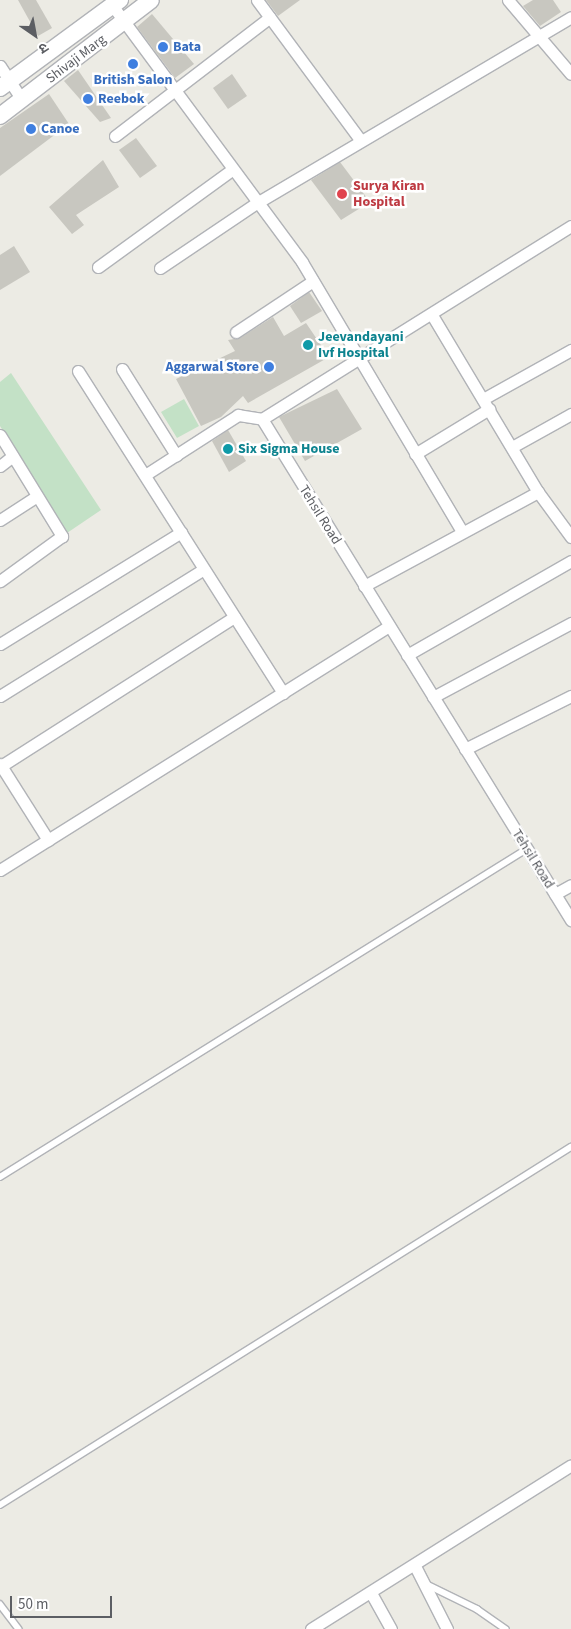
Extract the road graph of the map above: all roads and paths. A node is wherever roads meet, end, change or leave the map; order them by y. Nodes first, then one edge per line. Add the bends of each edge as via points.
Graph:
1 (151, 0) edge
2 (257, 0) edge
3 (508, 0) edge
4 (116, 3) edge
5 (270, 17) junction
6 (571, 17) edge
7 (123, 23) junction
8 (541, 36) junction
9 (0, 66) edge
10 (571, 74) edge
11 (4, 85) edge
12 (172, 91) junction
13 (22, 100) junction
14 (0, 116) edge
15 (115, 136) dead end
16 (361, 141) junction
17 (230, 170) junction
18 (255, 204) junction
19 (571, 226) edge
20 (98, 267) dead end
21 (160, 268) dead end
22 (313, 281) junction
23 (432, 315) junction
24 (236, 332) dead end
25 (571, 350) edge
26 (359, 361) junction
27 (122, 369) dead end
28 (78, 371) dead end
29 (486, 404) junction
30 (571, 414) edge
31 (262, 419) junction
32 (0, 435) edge
33 (512, 447) junction
34 (415, 454) junction
35 (176, 455) junction
36 (13, 456) junction
37 (0, 466) edge
38 (145, 475) junction
39 (538, 492) junction
40 (37, 496) junction
41 (0, 520) edge
42 (462, 531) junction
43 (181, 532) junction
44 (571, 537) edge
45 (571, 561) edge
46 (204, 569) junction
47 (0, 581) edge
48 (364, 586) junction
49 (234, 617) junction
50 (571, 623) edge
51 (389, 626) junction
52 (0, 644) edge
53 (407, 654) junction
54 (283, 692) junction
55 (0, 696) edge
56 (571, 696) edge
57 (433, 697) junction
58 (465, 749) junction
59 (1, 765) edge
60 (48, 840) junction
61 (527, 850) junction
62 (0, 870) edge
63 (571, 885) edge
64 (555, 894) junction
65 (571, 920) edge
66 (571, 1147) edge
67 (0, 1177) edge
68 (571, 1465) edge
69 (0, 1505) edge
70 (415, 1566) junction
71 (424, 1583) junction
72 (371, 1593) junction
73 (0, 1604) edge
74 (19, 1629) edge
75 (311, 1629) edge
76 (391, 1629) edge
77 (447, 1629) edge
78 (506, 1629) edge

1 - 7 main road, Shivaji Marg
2 - 5 street
3 - 8 street
4 - 7 street
4 - 11 main road, Shivaji Marg
5 - 12 street
5 - 16 street
6 - 8 street
7 - 12 street
7 - 13 main road, Shivaji Marg
8 - 10 street
8 - 16 street
9 - 11 street
11 - 13 street
12 - 15 street
12 - 17 street
13 - 14 main road, Shivaji Marg
16 - 18 street
17 - 18 street
17 - 20 street
18 - 21 street
18 - 22 street
19 - 23 street
22 - 24 street
22 - 26 street
23 - 26 street
23 - 29 street
25 - 29 street
26 - 31 street
26 - 34 street
27 - 35 street
28 - 38 street
29 - 33 street
29 - 34 street
30 - 33 street
31 - 35 street via 238,415
31 - 48 street, Tehsil Road
32 - 36 street
33 - 39 street
34 - 42 street
35 - 38 street
36 - 37 street
36 - 40 street
38 - 43 street
39 - 42 street
39 - 44 street
40 - 41 street
40 - 47 street via 61,539
42 - 48 street
43 - 46 street
43 - 52 street
45 - 53 street
46 - 49 street
46 - 55 street
48 - 51 street, Tehsil Road
49 - 54 street
49 - 59 street
50 - 57 street
51 - 53 street, Tehsil Road
51 - 54 street
53 - 57 street, Tehsil Road
54 - 60 street
56 - 58 street
57 - 58 street, Tehsil Road
58 - 61 street, Tehsil Road
59 - 60 street
60 - 62 street
61 - 64 street, Tehsil Road
61 - 67 lane
63 - 64 street
64 - 65 street, Tehsil Road
66 - 69 lane
68 - 70 street
70 - 71 street
70 - 72 street
71 - 77 street
71 - 78 lane via 477,1609
72 - 75 street
72 - 76 street
73 - 74 lane

